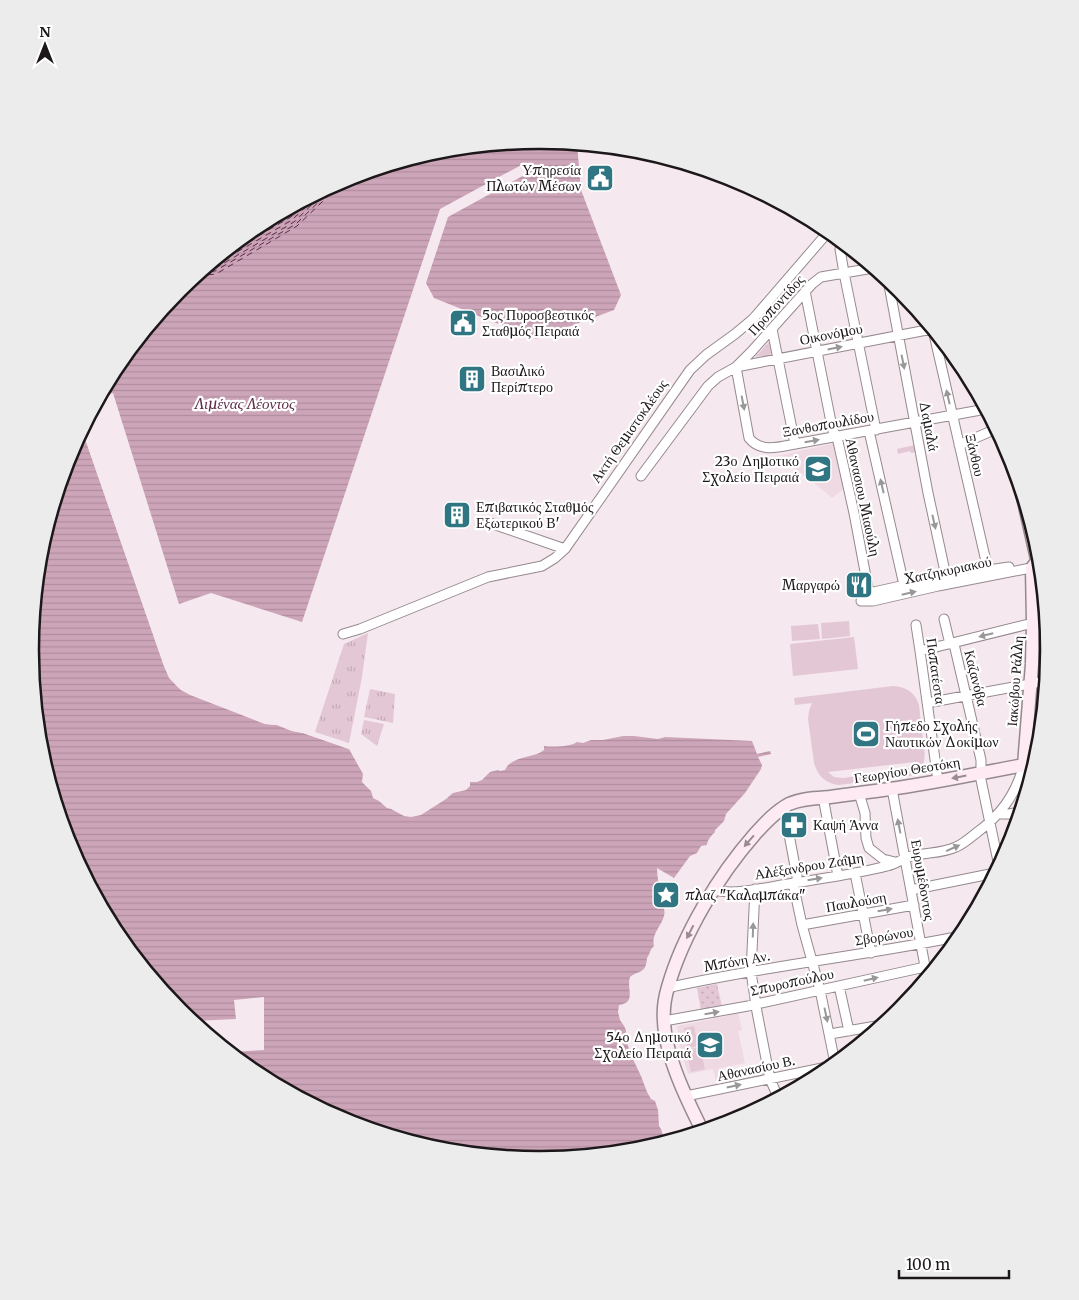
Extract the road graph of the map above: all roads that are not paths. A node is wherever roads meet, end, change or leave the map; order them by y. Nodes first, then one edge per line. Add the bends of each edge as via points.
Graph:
1 (823, 238) edge
2 (840, 250) edge
3 (864, 269) edge
4 (844, 273) junction
5 (805, 291) junction
6 (890, 293) edge
7 (772, 329) junction
8 (925, 330) edge
9 (898, 336) junction
10 (858, 343) junction
11 (935, 343) edge
12 (817, 351) junction
13 (778, 359) junction
14 (736, 367) junction
15 (979, 411) edge
16 (952, 415) junction
17 (915, 422) junction
18 (872, 430) junction
19 (990, 431) edge
20 (837, 437) junction
21 (795, 444) junction
22 (959, 444) junction
23 (641, 476) dead end
24 (490, 522) dead end
25 (565, 549) junction
26 (985, 557) dead end
27 (1033, 565) edge
28 (1033, 565) edge
29 (946, 576) junction
30 (904, 584) junction
31 (1036, 586) edge
32 (869, 593) junction
33 (944, 619) dead end
34 (1033, 623) junction
35 (916, 625) dead end
36 (343, 634) dead end
37 (952, 644) junction
38 (920, 651) junction
39 (1039, 682) edge
40 (1030, 684) junction
41 (966, 695) junction
42 (927, 703) junction
43 (1030, 752) edge
44 (1027, 764) edge
45 (1026, 770) edge
46 (981, 772) junction
47 (938, 781) junction
48 (892, 789) junction
49 (859, 793) junction
50 (823, 797) junction
51 (784, 808) junction
52 (1013, 813) edge
53 (999, 814) junction
54 (990, 822) junction
55 (997, 854) edge
56 (902, 860) junction
57 (855, 873) junction
58 (987, 875) edge
59 (838, 876) junction
60 (796, 882) junction
61 (755, 889) junction
62 (715, 890) junction
63 (911, 890) junction
64 (914, 905) junction
65 (863, 914) junction
66 (802, 925) junction
67 (949, 938) edge
68 (921, 944) junction
69 (871, 953) junction
70 (812, 962) junction
71 (925, 966) joint
72 (751, 972) junction
73 (839, 986) junction
74 (667, 988) junction
75 (820, 990) junction
76 (756, 1004) junction
77 (664, 1022) junction
78 (869, 1027) edge
79 (849, 1030) junction
80 (830, 1034) junction
81 (834, 1055) edge
82 (811, 1070) edge
83 (770, 1079) junction
84 (776, 1091) edge
85 (686, 1096) junction
86 (699, 1124) edge

1 - 25 street, Ακτή Θεμιστοκλέους via 753,319 690,370
2 - 4 street
3 - 4 street, Προποντίδος
4 - 5 street, Προποντίδος via 821,277
4 - 10 street
5 - 7 street, Προποντίδος
5 - 12 street, Αθανασιου Μιαούλη
6 - 9 street, Δαμαλά
7 - 13 street
7 - 14 street, Προποντίδος
8 - 9 street, Οικονόμου
9 - 10 street, Οικονόμου
9 -> 17 street, Δαμαλά
12 -> 10 street, Οικονόμου
10 - 18 street
16 -> 11 street, Ξάνθου
12 - 13 street, Οικονόμου
12 - 20 street, Αθανασιου Μιαούλη via 833,431
13 - 14 street, Οικονόμου
13 - 21 street
14 -> 21 street, Ξανθοπουλίδου via 753,442 764,448
14 - 23 street via 708,386
15 - 16 street, Ξανθοπουλίδου
16 - 17 street, Ξανθοπουλίδου
16 - 22 street, Ξάνθου
17 - 18 street, Ξανθοπουλίδου
17 -> 29 street, Δαμαλά
18 - 20 street, Ξανθοπουλίδου
30 -> 18 street
19 - 22 street
21 -> 20 street, Ξανθοπουλίδου
20 - 32 street, Αθανασιου Μιαούλη
22 - 26 street, Ξάνθου
24 - 25 street
25 - 36 street, Ακτή Θεμιστοκλέους via 542,566 488,577
27 - 29 street, Χατζηκυριακού
32 -> 28 street, Χατζηκυριακού via 861,601
29 - 30 street, Χατζηκυριακού
30 - 32 street, Χατζηκυριακού
31 - 34 main road, Ιακώβου Ράλλη
33 - 37 street, Καζανόβα
34 -> 37 street
34 - 40 main road, Ιακώβου Ράλλη
35 - 38 street, Παπατέστα
37 - 38 street
37 - 41 street, Καζανόβα
38 - 42 street, Παπατέστα
39 - 40 street
40 - 41 street
40 - 43 main road, Ιακώβου Ράλλη
41 - 42 street
41 - 46 street, Καζανόβα
42 - 47 street, Παπατέστα
44 - 46 main road, Γεωργίου Θεοτόκη
45 - 53 street, Ιακώβου Ράλλη
46 -> 47 main road, Γεωργίου Θεοτόκη
46 - 54 street, Καζανόβα
47 - 48 main road, Γεωργίου Θεοτόκη
48 - 49 main road, Γεωργίου Θεοτόκη
56 -> 48 street, Ευρυμέδοντος
49 - 50 main road, Γεωργίου Θεοτόκη
49 - 56 street via 869,848 883,859
50 - 51 main road, Γεωργίου Θεοτόκη via 796,802
50 - 59 street
51 - 60 street
51 -> 62 main road via 769,819 743,848
52 - 53 street
53 - 54 street, Ιακώβου Ράλλη
54 - 55 street, Καζανόβα
56 -> 54 street, Ιακώβου Ράλλη via 956,847
56 - 57 street, Αλέξανδρου Ζαΐμη
56 - 63 street, Ευρυμέδοντος
57 - 59 street, Αλέξανδρου Ζαΐμη
57 - 65 street
58 - 63 street
60 -> 59 street, Αλέξανδρου Ζαΐμη
60 - 61 street, Αλέξανδρου Ζαΐμη
60 - 66 street
61 - 62 street, Αλέξανδρου Ζαΐμη
72 -> 61 street
62 -> 74 main road via 689,933
63 - 64 street, Ευρυμέδοντος
65 -> 64 street, Παυλούση
64 - 68 street, Ευρυμέδοντος
65 - 66 street, Παυλούση
65 - 69 street
66 - 70 street
67 - 68 street, Σβορώνου
68 - 69 street, Σβορώνου
68 - 71 street, Ευρυμέδοντος
69 - 70 street, Σβορώνου
70 - 72 street, Μπόνη Αν.
70 - 75 street
73 -> 71 street, Σπυροπούλου
72 - 74 street, Μπόνη Αν.
72 - 76 street
73 - 75 street, Σπυροπούλου
73 - 79 street
74 - 77 main road
75 - 76 street, Σπυροπούλου
75 -> 80 street
77 -> 76 street, Σπυροπούλου
76 - 83 street
77 - 85 main road via 670,1052
78 - 79 street
79 - 80 street
80 - 81 street
82 - 83 street, Αθανασίου Β.
83 - 84 street
85 -> 83 street, Αθανασίου Β.
85 - 86 main road

